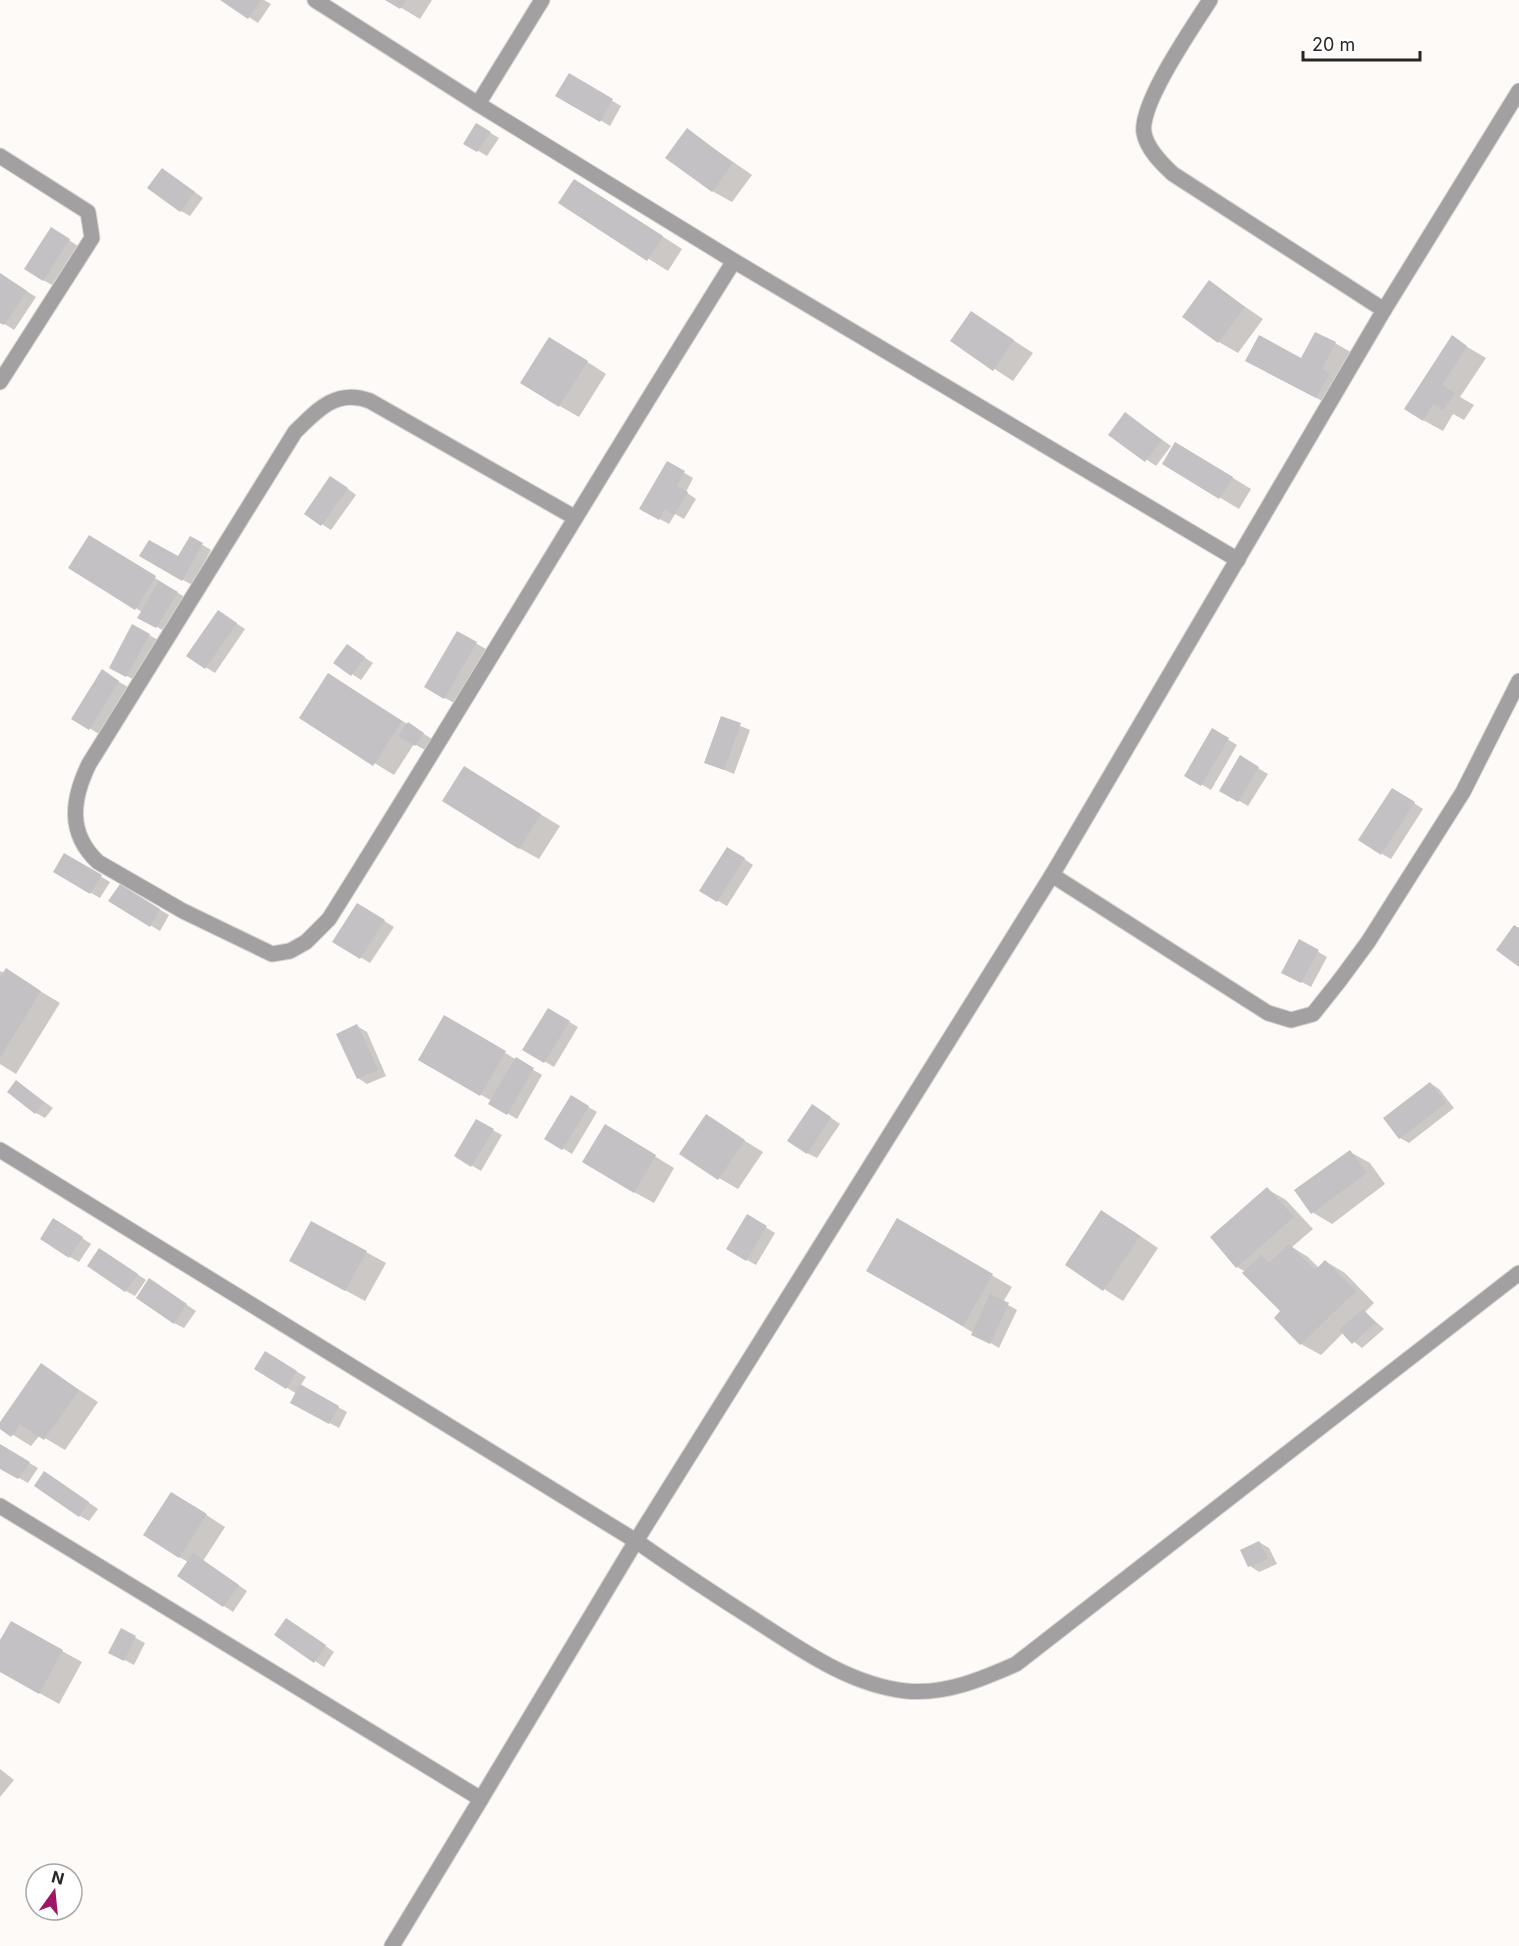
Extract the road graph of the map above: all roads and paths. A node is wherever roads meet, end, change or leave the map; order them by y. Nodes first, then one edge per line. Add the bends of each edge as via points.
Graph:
1 (315, 0) edge
2 (542, 0) edge
3 (1209, 0) edge
4 (1519, 91) edge
5 (477, 104) junction
6 (0, 156) edge
7 (734, 261) junction
8 (1384, 310) junction
9 (0, 382) edge
10 (574, 517) junction
11 (1238, 560) junction
12 (1519, 681) edge
13 (1052, 875) junction
14 (0, 1150) edge
15 (1519, 1274) edge
16 (0, 1506) edge
17 (636, 1541) junction
18 (481, 1799) junction
19 (393, 1946) edge

1 - 5 street
2 - 5 street
3 - 8 street via 1145,112 1144,135 1150,147 1173,174
4 - 8 street
5 - 7 street
6 - 9 street via 88,212 92,238
7 - 10 street
7 - 11 street
8 - 11 street
10 - 10 street via 445,735 329,920 306,942 290,951 272,954 183,911 90,855 74,816 79,785 89,764 295,432 330,402 347,396 370,401
11 - 13 street
12 - 13 street via 1463,792 1368,942 1313,1014 1291,1020 1268,1013
13 - 17 street
14 - 17 street
15 - 17 street via 1016,1664 962,1685 906,1691 878,1685 823,1663
16 - 18 street
17 - 18 street
18 - 19 street

